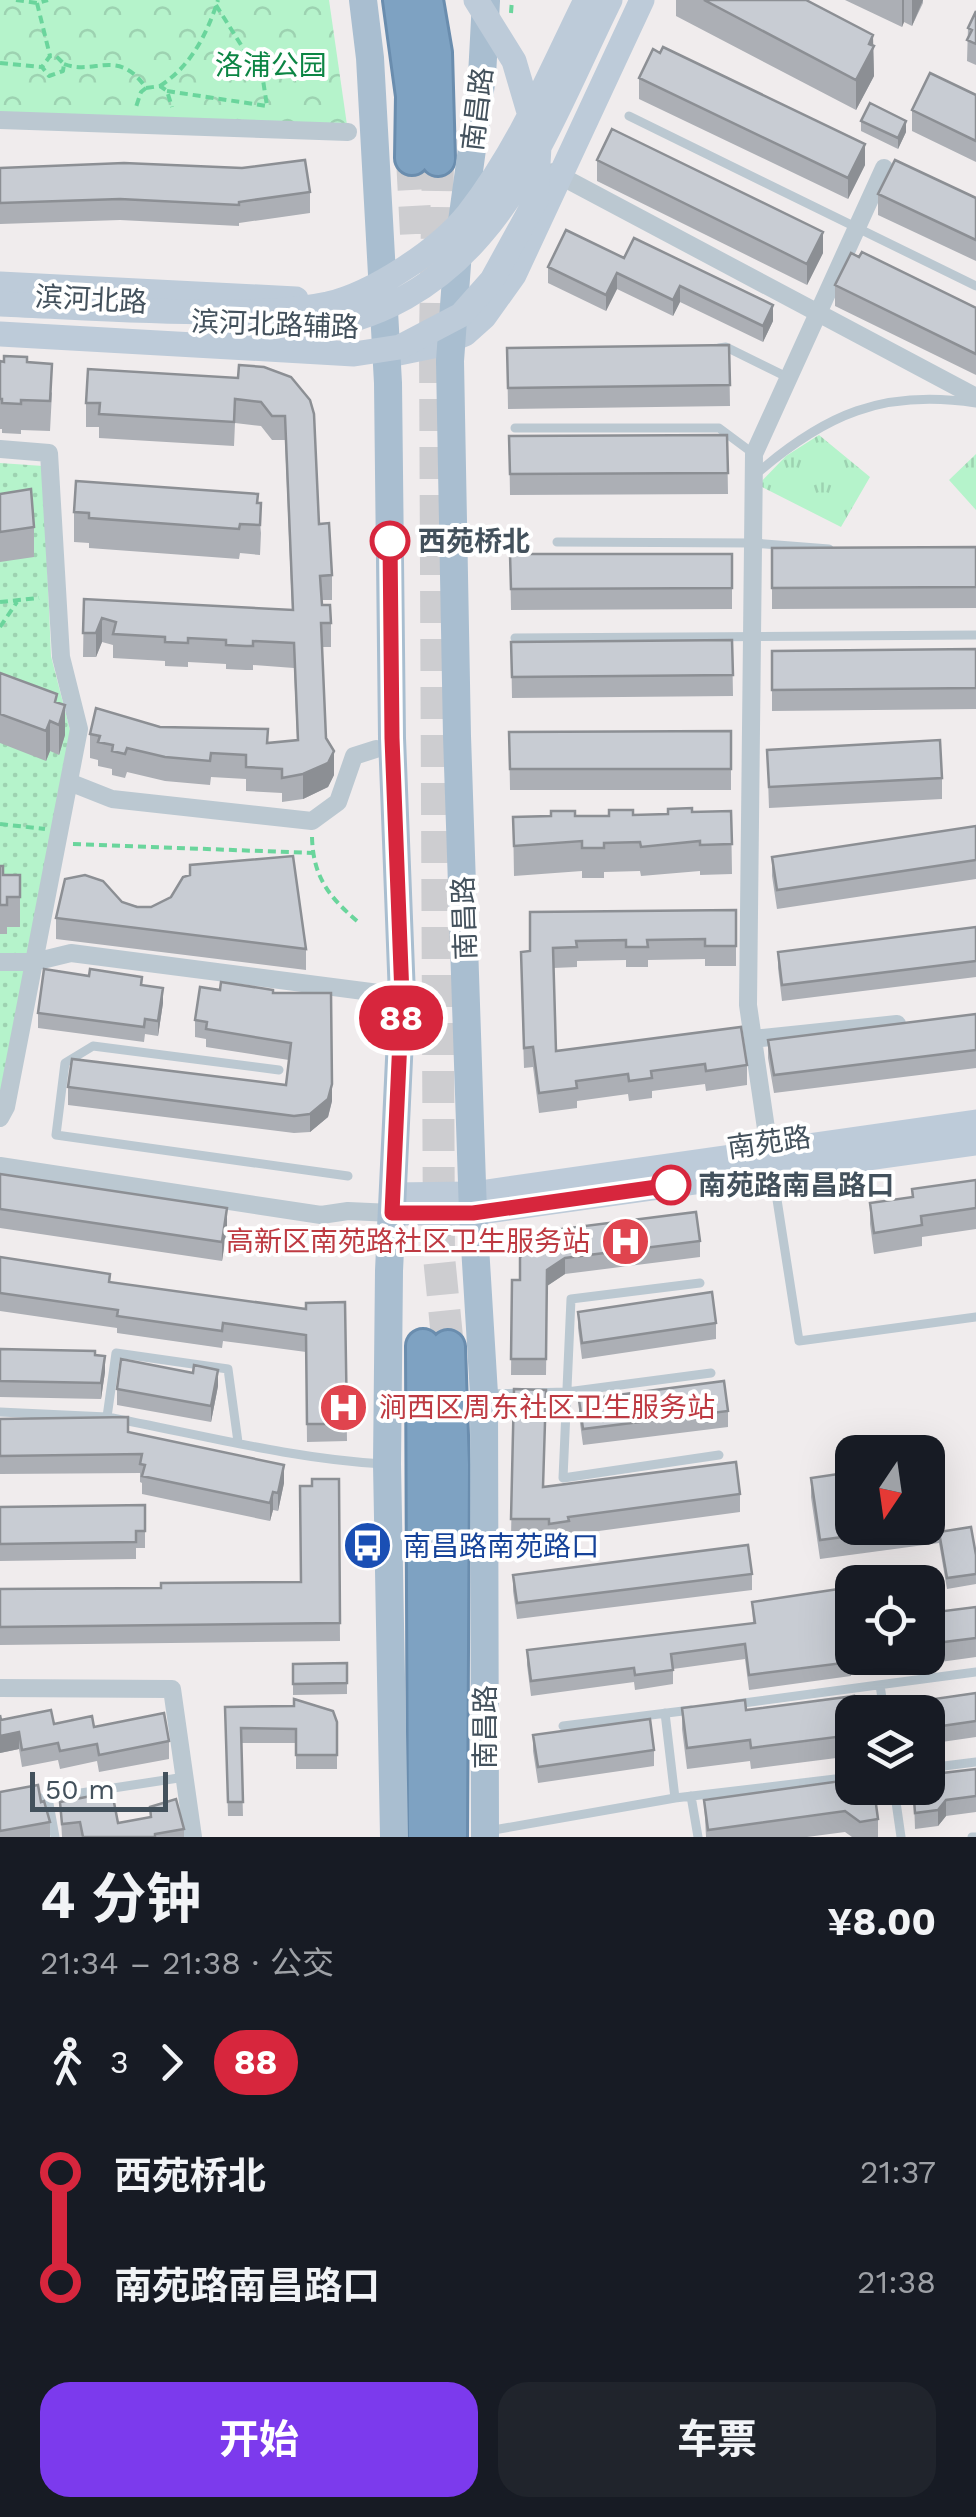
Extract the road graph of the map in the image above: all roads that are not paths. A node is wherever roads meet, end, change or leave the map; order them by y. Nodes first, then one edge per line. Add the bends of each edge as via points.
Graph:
1 (363, 0) edge
2 (400, 0) edge
3 (426, 0) edge
4 (476, 0) edge
5 (486, 0) edge
6 (588, 0) edge
7 (610, 0) edge
8 (642, 0) edge
9 (629, 116) dead end
10 (0, 120) edge
11 (348, 132) dead end
12 (525, 157) junction
13 (884, 168) dead end
14 (559, 175) junction
15 (857, 227) junction
16 (458, 251) junction
17 (0, 284) edge
18 (976, 286) edge
19 (382, 294) junction
20 (0, 304) edge
21 (818, 314) junction
22 (0, 324) edge
23 (0, 336) edge
24 (451, 340) junction
25 (707, 348) edge
26 (385, 356) junction
27 (789, 378) junction
28 (976, 400) edge
29 (515, 428) dead end
30 (0, 449) edge
31 (754, 454) junction
32 (754, 476) junction
33 (557, 542) dead end
34 (753, 543) junction
35 (849, 552) edge
36 (976, 635) edge
37 (752, 636) junction
38 (515, 638) edge
39 (376, 749) dead end
40 (69, 782) junction
41 (0, 962) edge
42 (34, 962) junction
43 (402, 996) junction
44 (920, 1022) edge
45 (753, 1039) junction
46 (280, 1070) dead end
47 (0, 1118) edge
48 (976, 1122) edge
49 (976, 1143) edge
50 (771, 1160) junction
51 (0, 1166) edge
52 (348, 1176) dead end
53 (473, 1203) junction
54 (392, 1204) junction
55 (700, 1282) dead end
56 (976, 1317) edge
57 (711, 1373) dead end
58 (567, 1392) junction
59 (484, 1394) junction
60 (0, 1412) edge
61 (107, 1417) junction
62 (238, 1442) junction
63 (719, 1455) dead end
64 (387, 1464) junction
65 (976, 1672) edge
66 (880, 1685) junction
67 (0, 1688) edge
68 (881, 1695) edge
69 (724, 1705) edge
70 (704, 1708) edge
71 (666, 1713) junction
72 (562, 1726) edge
73 (976, 1762) edge
74 (945, 1766) edge
75 (184, 1777) junction
76 (835, 1779) edge
77 (691, 1796) junction
78 (16, 1798) edge
79 (48, 1798) junction
80 (675, 1798) junction
81 (896, 1805) edge
82 (485, 1834) edge
83 (56, 1837) edge
84 (193, 1837) edge
85 (394, 1837) edge
86 (425, 1837) edge
87 (450, 1837) edge
88 (698, 1837) edge
89 (901, 1837) edge

1 - 19 main road
2 - 3 highway via 425,159 435,53
4 - 23 main road, bridge via 514,61 539,146 536,200 492,280 461,315 400,347 354,354
5 - 16 main road, 南昌路
6 - 12 main road, 滨河北路辅路
6 - 20 main road, 滨河北路, bridge via 512,152 466,218 409,266 334,302 288,312
7 - 22 main road, 滨河北路, bridge via 500,214 447,270 397,303 298,331
8 - 14 main road, 滨河北路辅路
9 - 15 lane
10 - 11 street
12 - 14 street
12 - 16 main road, 滨河北路辅路
13 - 15 street
14 - 21 street
14 - 24 main road, 滨河北路辅路 via 514,275 484,318
15 - 18 lane
15 - 21 street
16 - 19 main road, 滨河北路辅路
16 - 24 main road, 南昌路
17 - 19 main road, 滨河北路辅路 via 242,298
19 - 26 main road
21 - 27 street
21 - 28 street
23 - 26 main road, 滨河北路辅路
24 - 26 main road, 滨河北路辅路
24 - 53 main road, 南昌路
25 - 27 lane via 726,347
26 - 43 main road
27 - 31 street
28 - 32 lane via 889,402 838,416
29 - 31 lane via 719,428
30 - 40 street via 49,452 61,657 79,729
31 - 32 street
32 - 34 street
33 - 34 lane
34 - 35 lane
34 - 37 street
36 - 37 lane
37 - 38 lane
37 - 45 street
39 - 40 street via 354,756 338,802 312,821 112,799
40 - 42 street
41 - 42 street
42 - 43 street via 70,953
42 - 47 street
43 - 54 main road
44 - 45 street
45 - 50 street
46 - 52 lane via 93,1046 65,1063 56,1135
48 - 50 main road, 南苑路
49 - 50 main road, 南苑路
50 - 53 main road, 南苑路
50 - 56 lane via 799,1341
51 - 54 street via 322,1214
53 - 54 main road, 南苑路
53 - 59 main road, 南昌路
54 - 64 main road
55 - 58 lane via 571,1298
57 - 58 lane
58 - 59 lane
58 - 63 lane via 563,1478
59 - 82 main road, 南昌路
60 - 61 lane
61 - 62 lane
61 - 62 lane via 116,1353 228,1369
62 - 64 lane
64 - 85 main road
65 - 66 lane
66 - 68 lane
66 - 69 lane
67 - 75 street via 172,1689
70 - 71 lane
71 - 72 lane
71 - 80 lane
73 - 74 lane
75 - 79 lane
75 - 84 street
76 - 77 lane
77 - 80 lane
77 - 88 lane
78 - 79 lane
79 - 83 lane
80 - 82 lane
81 - 89 lane
86 - 87 highway, 南昌路 via 436,1346 452,1447

